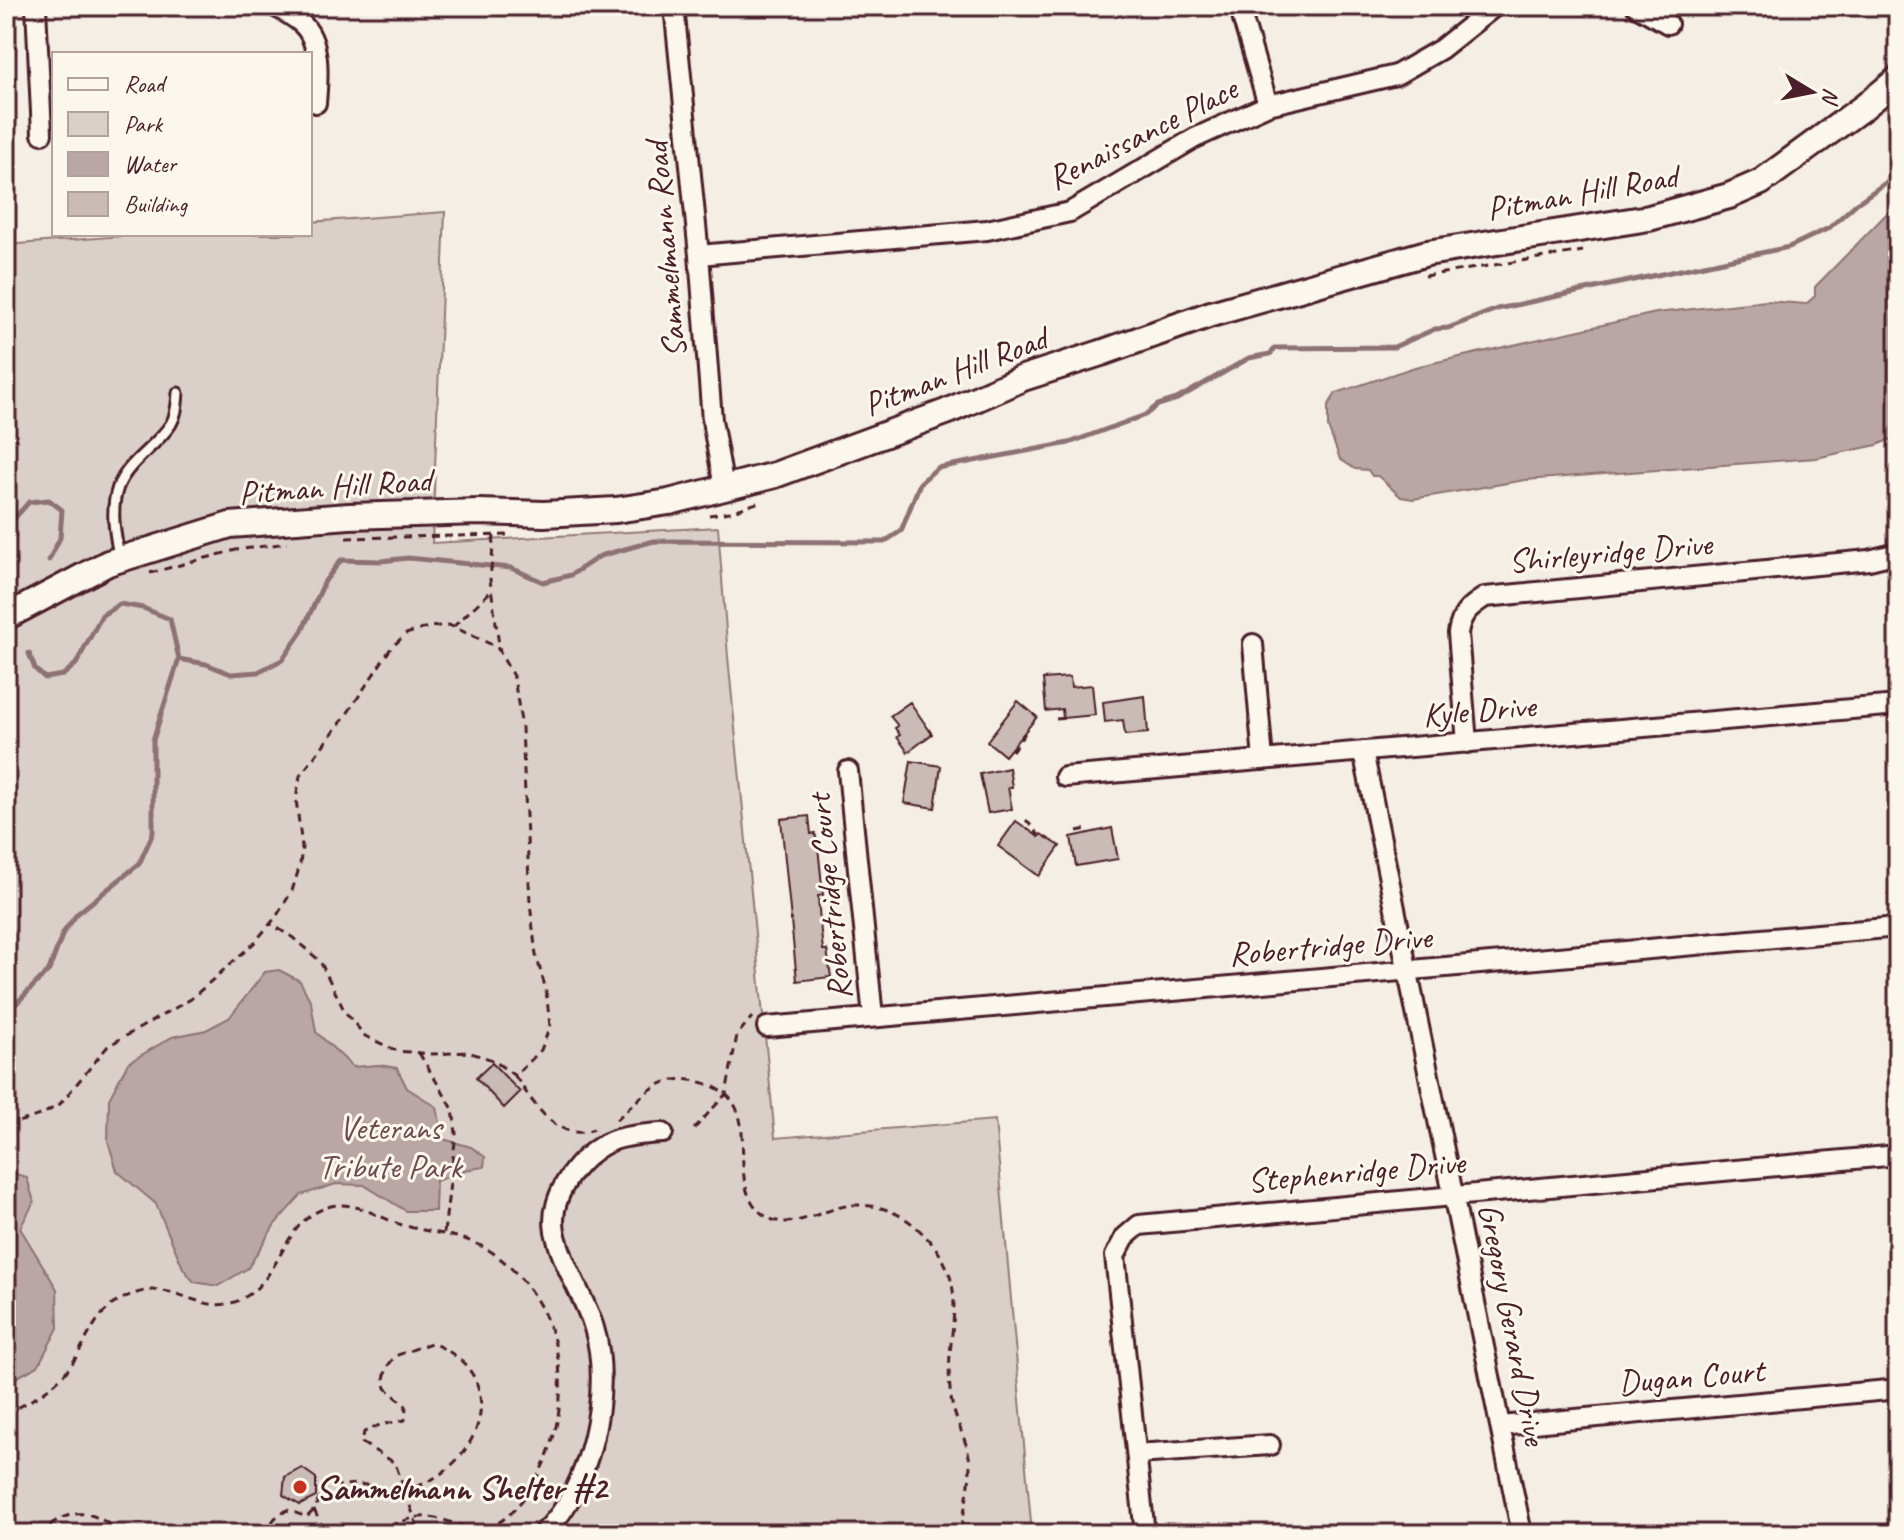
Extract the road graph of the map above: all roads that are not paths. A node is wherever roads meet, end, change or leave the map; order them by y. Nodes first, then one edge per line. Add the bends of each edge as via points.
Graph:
1 (36, 6) edge
2 (274, 6) edge
3 (310, 6) edge
4 (674, 6) edge
5 (1241, 6) edge
6 (1495, 6) edge
7 (1636, 6) edge
8 (1668, 24) dead end
9 (304, 25) junction
10 (1898, 79) edge
11 (316, 103) dead end
12 (1268, 105) junction
13 (42, 134) dead end
14 (699, 255) junction
15 (178, 393) dead end
16 (724, 488) junction
17 (1898, 553) edge
18 (120, 560) junction
19 (6, 617) edge
20 (1253, 644) dead end
21 (1898, 705) edge
22 (1467, 743) junction
23 (1363, 751) junction
24 (1263, 760) junction
25 (848, 771) dead end
26 (1065, 777) dead end
27 (1898, 927) edge
28 (1405, 970) junction
29 (873, 1017) junction
30 (767, 1027) road end
31 (663, 1133) dead end
32 (1898, 1155) edge
33 (1454, 1195) junction
34 (1888, 1390) dead end
35 (1500, 1426) junction
36 (1270, 1445) dead end
37 (1137, 1454) junction
38 (542, 1534) edge
39 (1145, 1534) edge
40 (1522, 1534) edge

1 - 13 street
2 - 9 street
3 - 9 street
4 - 14 street, Sammelmann Road
5 - 12 street
6 - 12 street, Renaissance Place via 1441,49 1396,75
7 - 8 street
9 - 11 street via 318,66
10 - 16 main road, Pitman Hill Road via 1761,182 1729,196 1649,218 1427,253 1211,314 1023,378 775,475
12 - 14 street, Renaissance Place via 1195,138 1088,202 1052,217 987,230
14 - 16 street, Sammelmann Road via 712,420
15 - 18 lane via 171,424 119,484 114,524
16 - 18 main road, Pitman Hill Road via 616,510 349,516 230,525
17 - 22 street, Shirleyridge Drive via 1485,597 1460,618 1458,633
18 - 19 main road, Pitman Hill Road
20 - 24 street
21 - 22 street, Kyle Drive
22 - 23 street, Kyle Drive
23 - 24 street, Kyle Drive
23 - 28 street, Gregory Gerard Drive
24 - 26 street, Kyle Drive
25 - 29 street, Robertridge Court
27 - 28 street, Robertridge Drive
28 - 29 street, Robertridge Drive
28 - 33 street, Gregory Gerard Drive
29 - 30 street, Robertridge Drive
31 - 38 street via 615,1140 592,1151 555,1210 555,1231 596,1332 601,1395 582,1473
32 - 33 street, Stephenridge Drive
33 - 35 street, Gregory Gerard Drive
33 - 37 street, Stephenridge Drive via 1147,1223 1130,1231 1115,1256
34 - 35 street, Dugan Court
35 - 40 street, Gregory Gerard Drive
36 - 37 street
37 - 39 street, Stephenridge Drive

